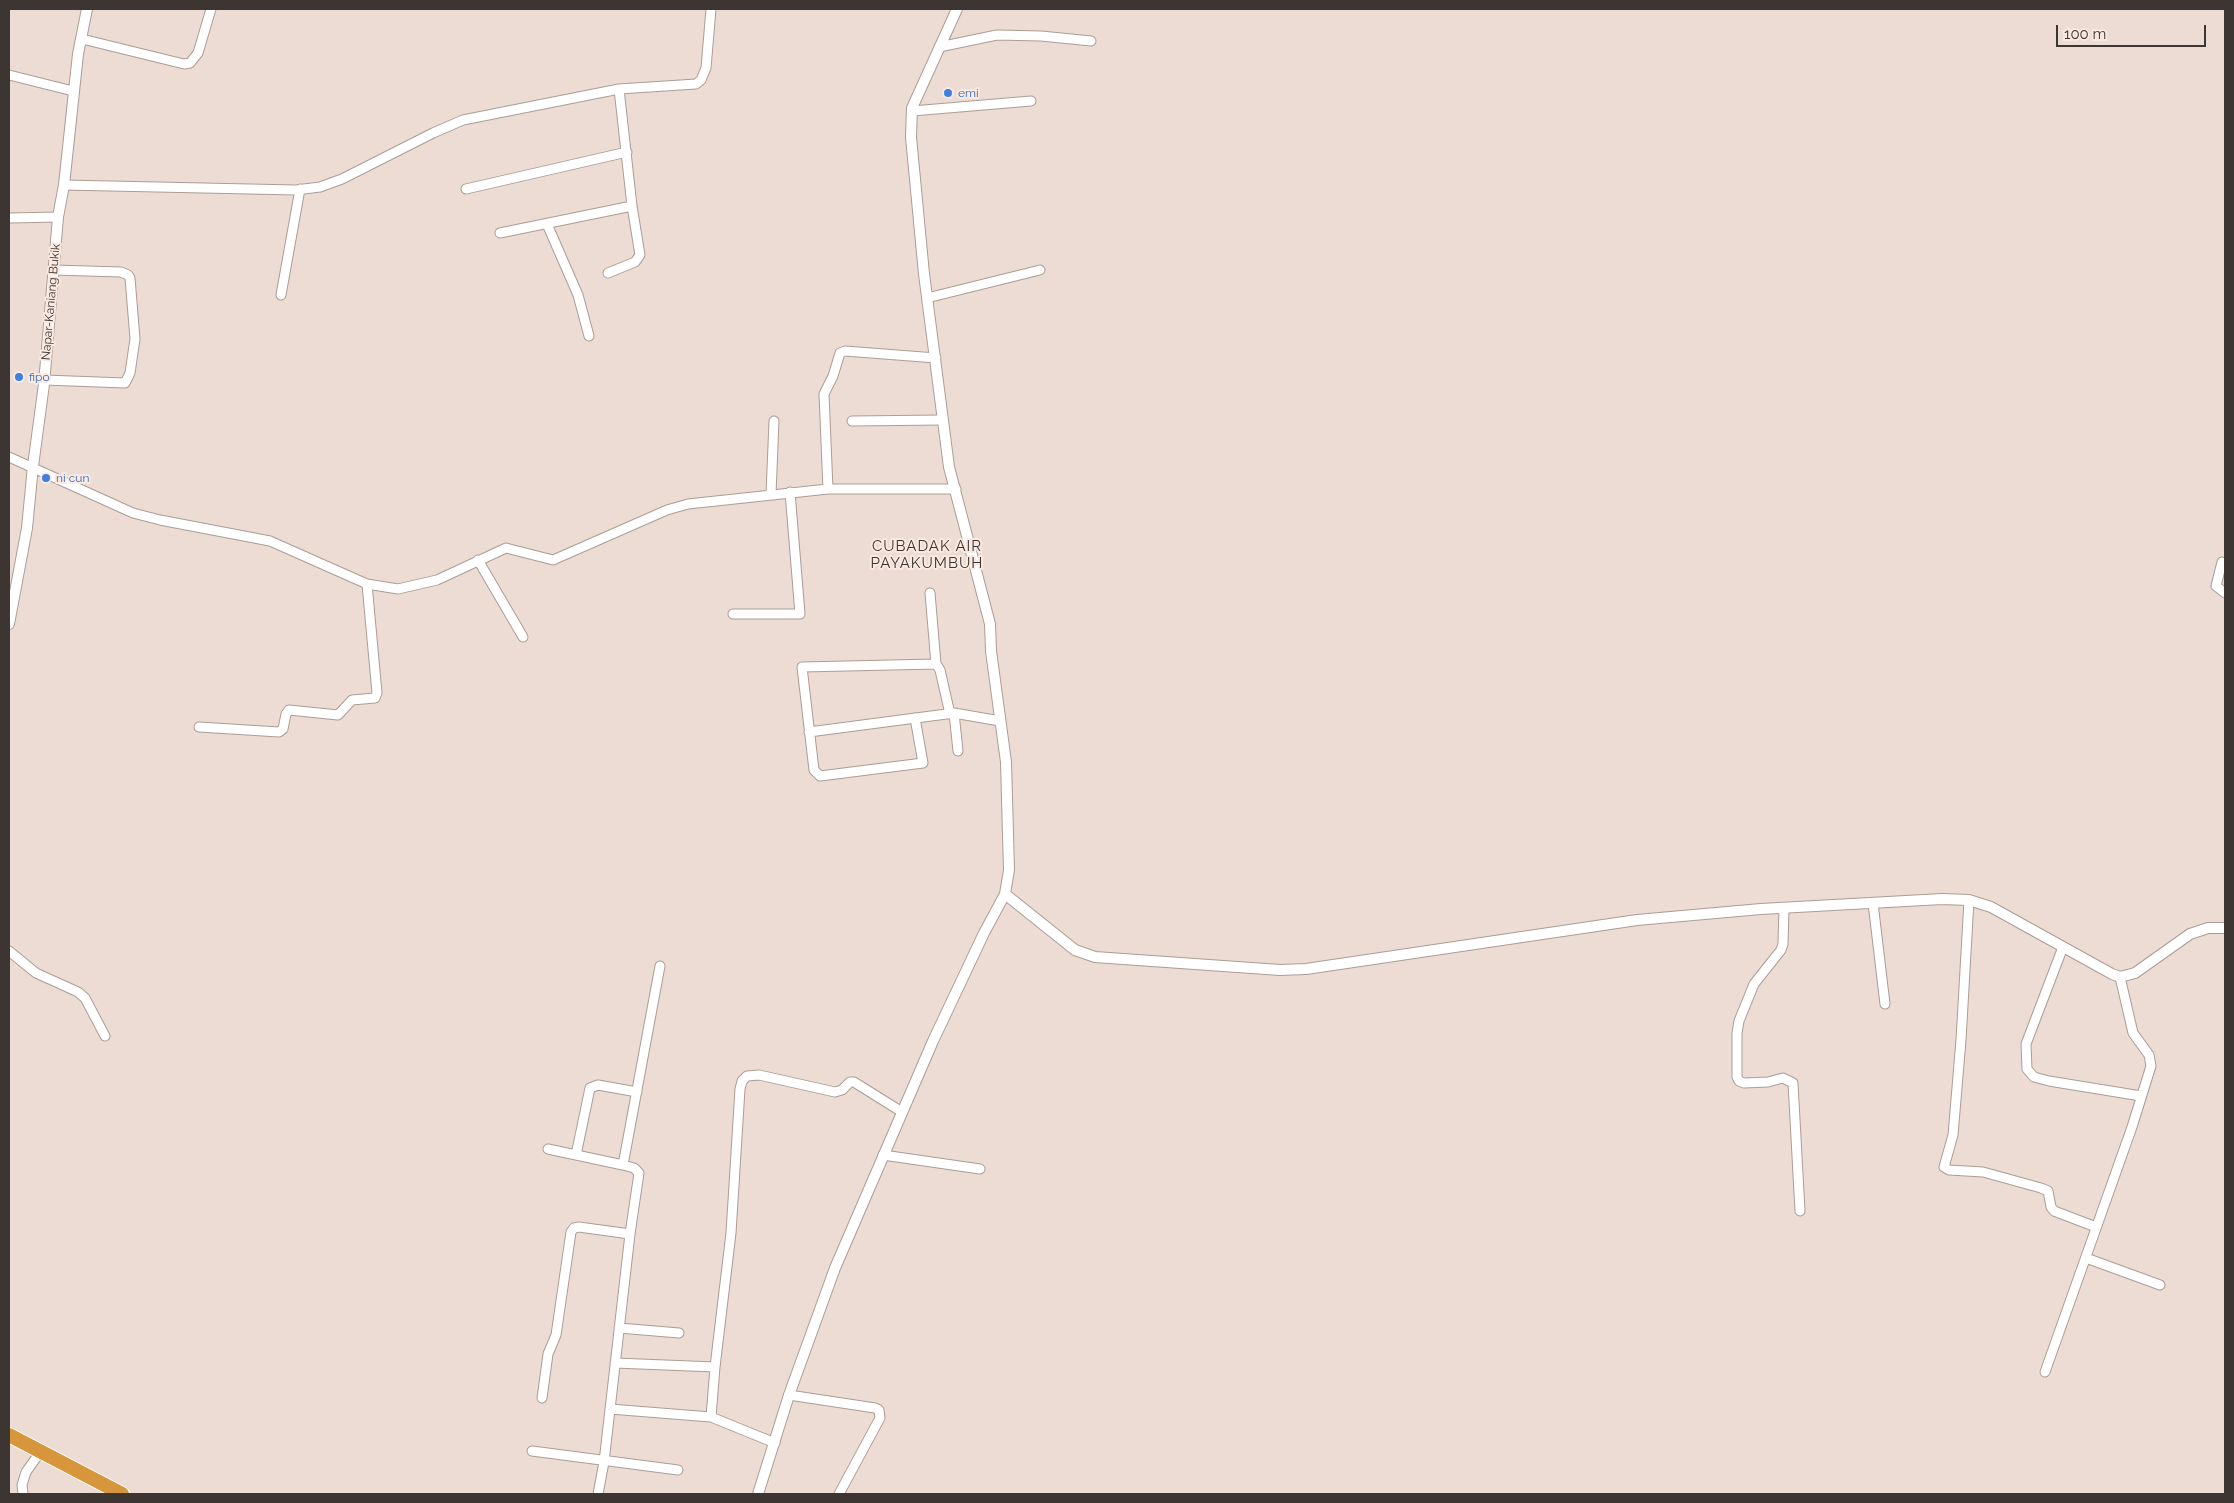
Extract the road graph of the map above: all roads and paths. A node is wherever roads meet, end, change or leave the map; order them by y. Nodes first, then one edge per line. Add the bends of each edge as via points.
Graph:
1 (87, 9) edge
2 (211, 9) edge
3 (711, 9) edge
4 (957, 9) edge
5 (82, 39) junction
6 (1091, 41) dead end
7 (939, 47) junction
8 (9, 75) edge
9 (619, 89) junction
10 (74, 91) junction
11 (1030, 101) dead end
12 (912, 111) junction
13 (627, 152) junction
14 (64, 185) junction
15 (466, 189) dead end
16 (300, 190) junction
17 (632, 206) junction
18 (58, 217) junction
19 (9, 218) edge
20 (547, 224) junction
21 (500, 233) dead end
22 (53, 270) junction
23 (1040, 270) dead end
24 (608, 273) dead end
25 (281, 295) dead end
26 (927, 298) junction
27 (590, 336) dead end
28 (936, 358) junction
29 (44, 380) junction
30 (942, 420) junction
31 (774, 421) dead end
32 (852, 421) dead end
33 (9, 457) edge
34 (33, 466) junction
35 (828, 489) junction
36 (956, 489) junction
37 (790, 492) junction
38 (771, 494) junction
39 (478, 560) junction
40 (2222, 562) dead end
41 (367, 584) junction
42 (930, 593) dead end
43 (2225, 593) edge
44 (733, 614) dead end
45 (9, 624) edge
46 (523, 637) dead end
47 (936, 664) junction
48 (952, 714) junction
49 (915, 718) junction
50 (1000, 721) junction
51 (199, 728) dead end
52 (809, 732) junction
53 (958, 751) dead end
54 (1005, 894) junction
55 (1969, 900) junction
56 (1874, 903) junction
57 (1784, 908) junction
58 (2225, 928) edge
59 (2063, 947) junction
60 (9, 951) edge
61 (660, 966) dead end
62 (2128, 975) junction
63 (1884, 1004) dead end
64 (105, 1036) dead end
65 (637, 1092) junction
66 (2141, 1096) junction
67 (902, 1112) junction
68 (548, 1149) dead end
69 (576, 1155) junction
70 (883, 1155) junction
71 (624, 1165) junction
72 (980, 1169) dead end
73 (1800, 1211) dead end
74 (2096, 1227) junction
75 (630, 1234) junction
76 (2086, 1258) junction
77 (2160, 1285) dead end
78 (619, 1328) junction
79 (679, 1333) dead end
80 (615, 1363) junction
81 (715, 1367) junction
82 (2045, 1372) dead end
83 (789, 1395) junction
84 (542, 1398) dead end
85 (610, 1409) junction
86 (711, 1417) junction
87 (9, 1435) edge
88 (775, 1444) junction
89 (41, 1451) junction
90 (532, 1452) dead end
91 (604, 1462) junction
92 (678, 1470) dead end
93 (23, 1494) edge
94 (122, 1494) edge
95 (598, 1494) edge
96 (758, 1494) edge
97 (839, 1494) edge

1 - 5 street, Napar-Kaniang Bukik
2 - 5 street via 198,53 190,63
3 - 9 street via 706,68 701,80 692,85
4 - 7 street
5 - 10 street, Napar-Kaniang Bukik
6 - 7 street via 997,35
7 - 12 street
8 - 10 street
9 - 13 street
9 - 16 street via 463,120 337,181 320,188
10 - 14 street, Napar-Kaniang Bukik
11 - 12 street
12 - 26 street via 911,137
13 - 15 street
13 - 17 street
14 - 16 street
14 - 18 street, Napar-Kaniang Bukik
16 - 25 street
17 - 20 street
17 - 24 street via 640,257
18 - 19 street
18 - 22 street, Napar-Kaniang Bukik
20 - 21 street
20 - 27 street via 578,295
22 - 29 street, Napar-Kaniang Bukik
22 - 29 street via 121,272 128,275 135,339 126,383
23 - 26 street
26 - 28 street
28 - 30 street
28 - 35 street via 840,352 824,394
29 - 34 street, Napar-Kaniang Bukik
30 - 32 street
30 - 36 street
31 - 38 street
33 - 34 street
34 - 41 street via 133,513 270,541
34 - 45 street, Napar-Kaniang Bukik via 24,551
35 - 36 street
35 - 37 street
36 - 50 street via 990,624
37 - 38 street
37 - 44 street via 800,614
38 - 39 street via 678,506 553,560 506,548
39 - 41 street via 437,580 409,588 390,589
39 - 46 street
40 - 43 street via 2216,586
41 - 51 street via 375,698 352,700 338,715 289,710 279,732
42 - 47 street
47 - 48 street
47 - 52 street via 802,667
48 - 49 street
48 - 50 street
48 - 53 street
49 - 52 street
49 - 52 street via 924,763 834,775 820,776 814,770
50 - 54 street via 1006,762 1009,827 1010,870
54 - 57 street via 1075,950 1095,957 1296,969 1637,920
54 - 67 street
55 - 56 street
55 - 59 street via 1991,907
55 - 74 street via 1953,1135 1944,1167 1983,1172 2041,1188 2048,1191 2054,1211
56 - 57 street
56 - 63 street
57 - 73 street via 1781,950 1754,984 1739,1020 1737,1076 1744,1083 1782,1078 1793,1083
58 - 62 street via 2208,928 2190,934
59 - 62 street via 2112,974
59 - 66 street via 2026,1044 2027,1070 2040,1079
60 - 64 street via 36,973 85,998
61 - 65 street
62 - 66 street via 2134,1033 2151,1059
65 - 69 street via 598,1085 590,1088
65 - 71 street
66 - 74 street
67 - 70 street
67 - 81 street via 854,1082 839,1092 759,1075 747,1076 742,1082 731,1234
68 - 69 street
69 - 71 street
70 - 72 street
70 - 83 street via 835,1268
71 - 75 street via 634,1168 639,1175
74 - 76 street
75 - 78 street
75 - 84 street via 579,1227 571,1232 556,1335 548,1354
76 - 77 street
76 - 82 street
78 - 79 street
78 - 80 street
80 - 81 street
80 - 85 street
81 - 86 street
83 - 88 street
83 - 97 street via 879,1410 880,1418
85 - 86 street
85 - 91 street
86 - 88 street
87 - 89 highway
88 - 96 street
89 - 93 street via 26,1472
89 - 94 highway
90 - 91 street
91 - 92 street
91 - 95 street

